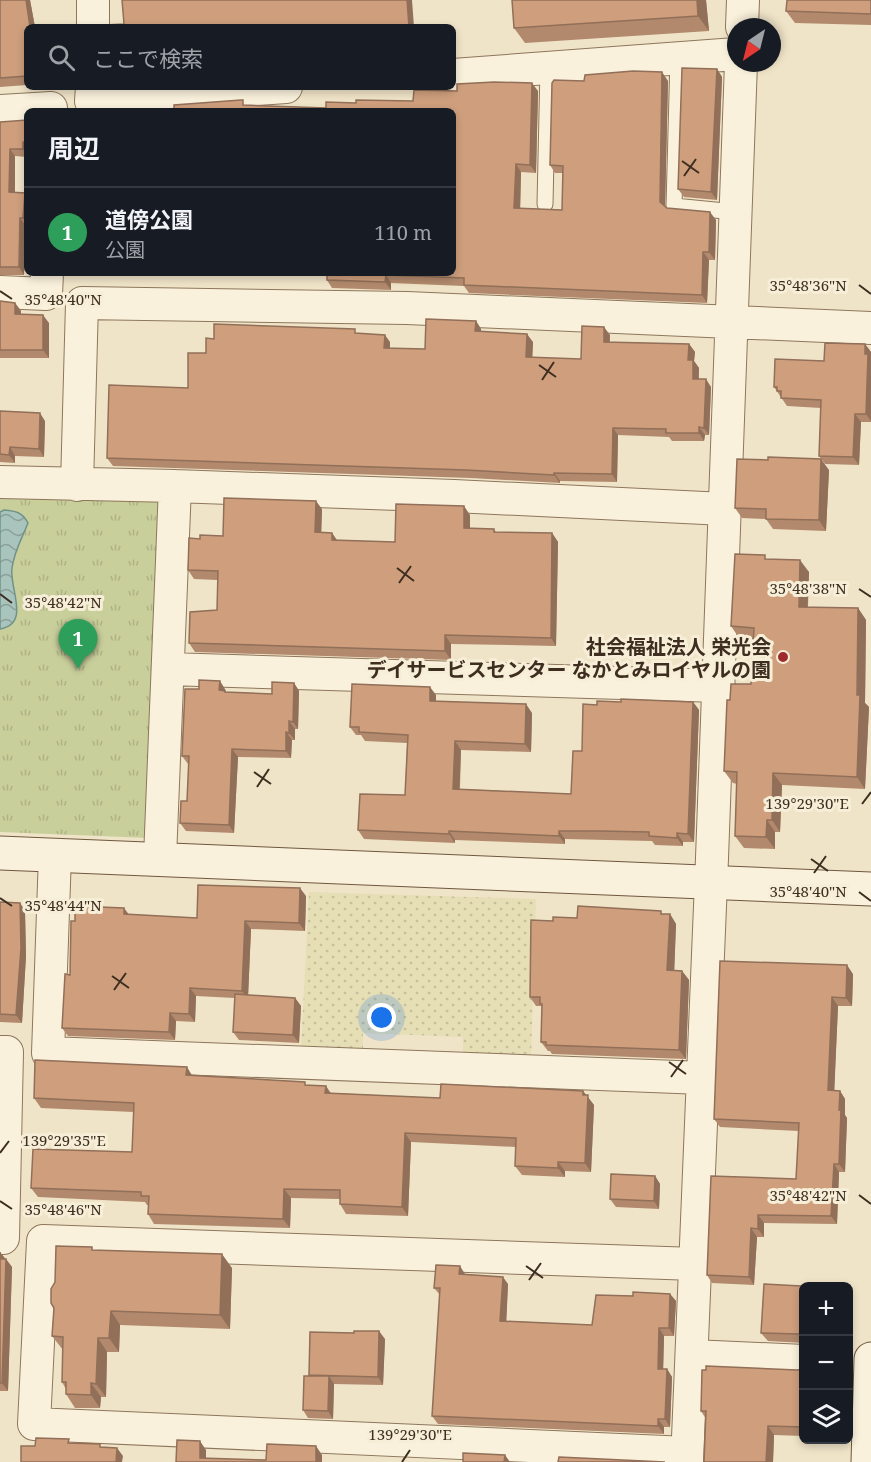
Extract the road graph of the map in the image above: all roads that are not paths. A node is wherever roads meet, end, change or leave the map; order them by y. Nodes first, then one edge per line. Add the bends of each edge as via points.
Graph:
1 (93, 0) edge
2 (743, 0) edge
3 (742, 18) edge
4 (93, 24) edge
5 (727, 55) edge
6 (678, 58) junction
7 (548, 68) junction
8 (741, 72) edge
9 (456, 75) edge
10 (92, 90) edge
11 (244, 90) edge
12 (24, 110) edge
13 (0, 111) edge
14 (545, 204) dead end
15 (735, 212) junction
16 (47, 276) edge
17 (0, 292) edge
18 (730, 322) junction
19 (871, 328) edge
20 (0, 482) edge
21 (77, 485) junction
22 (175, 486) junction
23 (725, 509) junction
24 (168, 669) junction
25 (718, 686) junction
26 (0, 853) edge
27 (55, 855) junction
28 (159, 858) junction
29 (711, 883) junction
30 (871, 889) edge
31 (0, 1052) edge
32 (703, 1078) junction
33 (0, 1238) edge
34 (695, 1264) junction
35 (692, 1356) junction
36 (871, 1359) edge
37 (799, 1361) edge
38 (853, 1363) edge
39 (871, 1364) edge
40 (687, 1458) edge
41 (868, 1462) edge

1 - 4 street
2 - 3 street
5 - 6 street
6 - 7 street
6 - 15 lane via 674,206
7 - 9 street
7 - 14 lane
8 - 15 street
10 - 11 street via 91,101
12 - 13 street
15 - 18 street
16 - 17 street via 46,294
18 - 19 street
18 - 21 street via 407,308 82,303
18 - 23 street
20 - 21 street
21 - 22 street
22 - 23 street
22 - 24 street
23 - 25 street
24 - 25 street
24 - 28 street
25 - 29 street
26 - 27 street
27 - 28 street
27 - 32 street via 48,1053
28 - 29 street
29 - 30 street
29 - 32 street
31 - 33 street via 7,1052
32 - 34 street
34 - 35 street
34 - 40 street via 44,1241 34,1424
35 - 37 street
35 - 40 street
36 - 39 street
38 - 39 street
39 - 41 street

